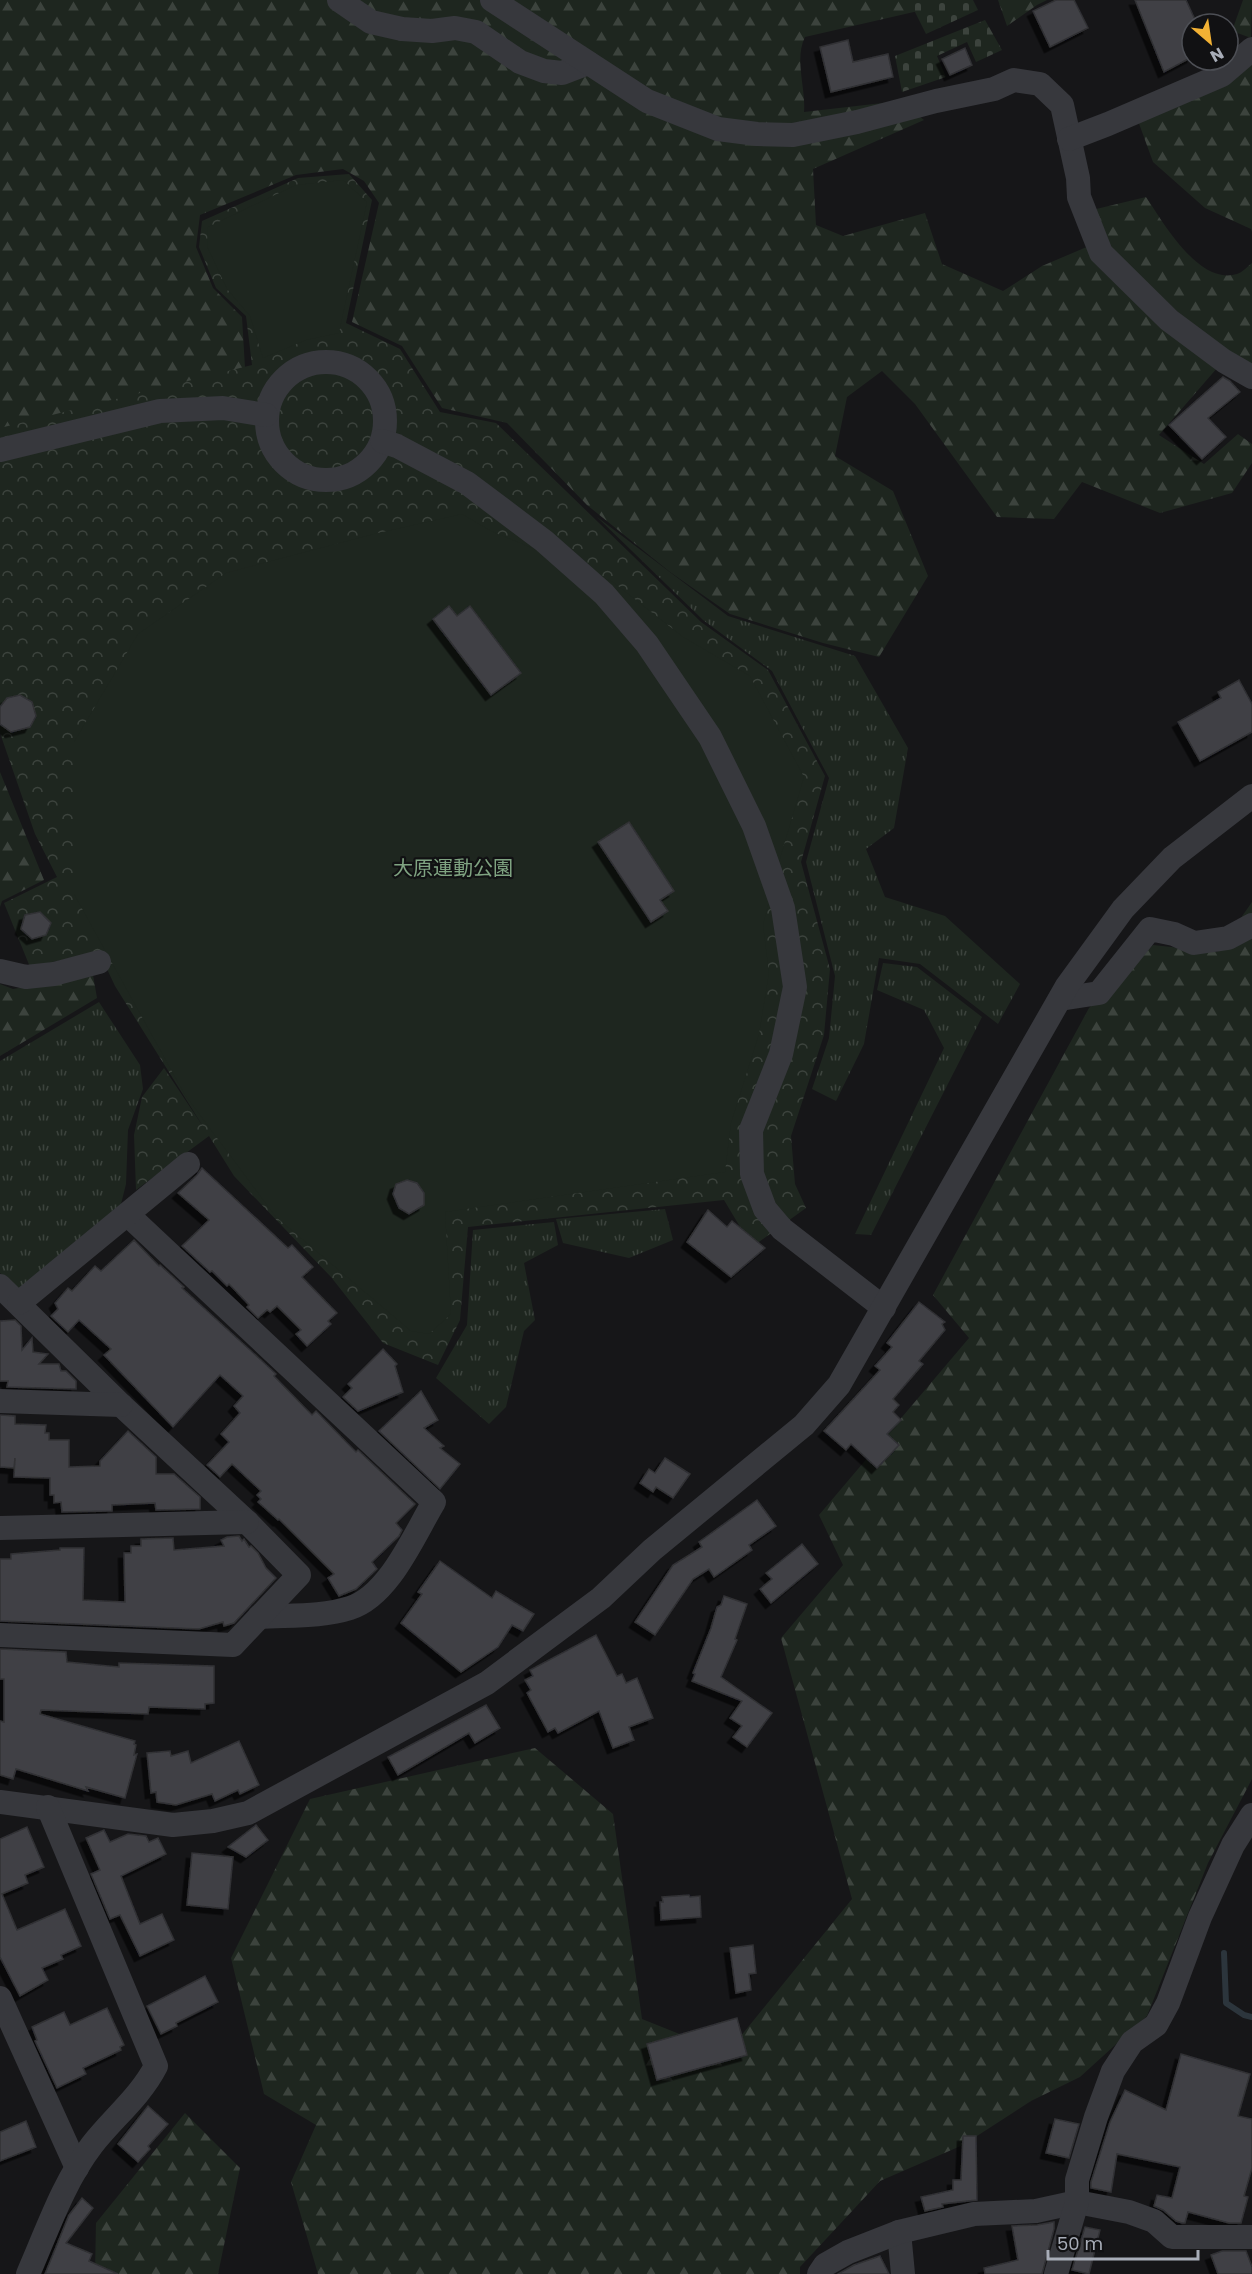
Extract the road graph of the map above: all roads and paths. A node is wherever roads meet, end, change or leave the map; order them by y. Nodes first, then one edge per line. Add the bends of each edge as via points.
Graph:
1 (339, 0) edge
2 (492, 0) edge
3 (1252, 49) edge
4 (588, 63) junction
5 (1069, 139) junction
6 (1252, 377) edge
7 (267, 415) junction
8 (382, 441) junction
9 (0, 450) edge
10 (1252, 796) edge
11 (1252, 926) edge
12 (99, 962) dead end
13 (0, 971) edge
14 (1060, 999) junction
15 (188, 1164) dead end
16 (128, 1215) junction
17 (0, 1286) edge
18 (19, 1303) junction
19 (884, 1308) junction
20 (0, 1401) edge
21 (121, 1405) junction
22 (248, 1522) junction
23 (0, 1528) edge
24 (259, 1617) junction
25 (0, 1635) edge
26 (0, 1802) edge
27 (48, 1807) junction
28 (1252, 1815) edge
29 (0, 1998) edge
30 (77, 2168) junction
31 (1077, 2202) junction
32 (899, 2232) junction
33 (1252, 2237) edge
34 (28, 2274) edge
35 (819, 2274) edge
36 (903, 2274) edge
37 (1056, 2274) edge

1 - 4 street via 371,22 402,29 455,28 476,32 520,62 544,71 562,73
2 - 4 street
3 - 5 street via 1222,75
4 - 5 street via 646,101 718,129 757,134 793,135 994,89 1014,80 1040,84 1062,105
5 - 6 street via 1079,197 1101,254 1169,320
7 - 8 street via 268,436 277,455 291,469 310,478 330,480 351,475 368,463
7 - 8 street via 272,395 284,379 301,367 321,362 342,364 375,387 383,406
7 - 9 street via 224,408 160,411
8 - 19 street via 467,483 544,541 604,594 647,644 710,737 754,826 783,908 795,987 781,1053 751,1130 752,1174 765,1209 782,1229
10 - 14 street via 1172,858 1123,909
11 - 14 street via 1228,938 1194,943 1150,929 1099,993
12 - 13 street via 26,977
14 - 19 street
15 - 16 street
16 - 18 street
16 - 24 street via 434,1502 387,1582 371,1597 351,1608
17 - 18 street
18 - 21 street
19 - 27 street via 839,1385 804,1425 652,1550 601,1598 487,1683 248,1813 173,1825
20 - 21 street
21 - 22 street
22 - 23 street
22 - 24 street via 299,1575
24 - 25 street via 233,1645
26 - 27 street
27 - 30 street via 156,2066 148,2082
28 - 31 street via 1233,1845 1205,1906 1168,2003 1155,2025 1132,2042 1113,2071 1077,2180
29 - 30 street
30 - 34 street
31 - 32 street via 1036,2211 974,2214
31 - 33 street via 1154,2221 1172,2237
31 - 37 street
32 - 35 street via 848,2252 825,2265
32 - 36 street

